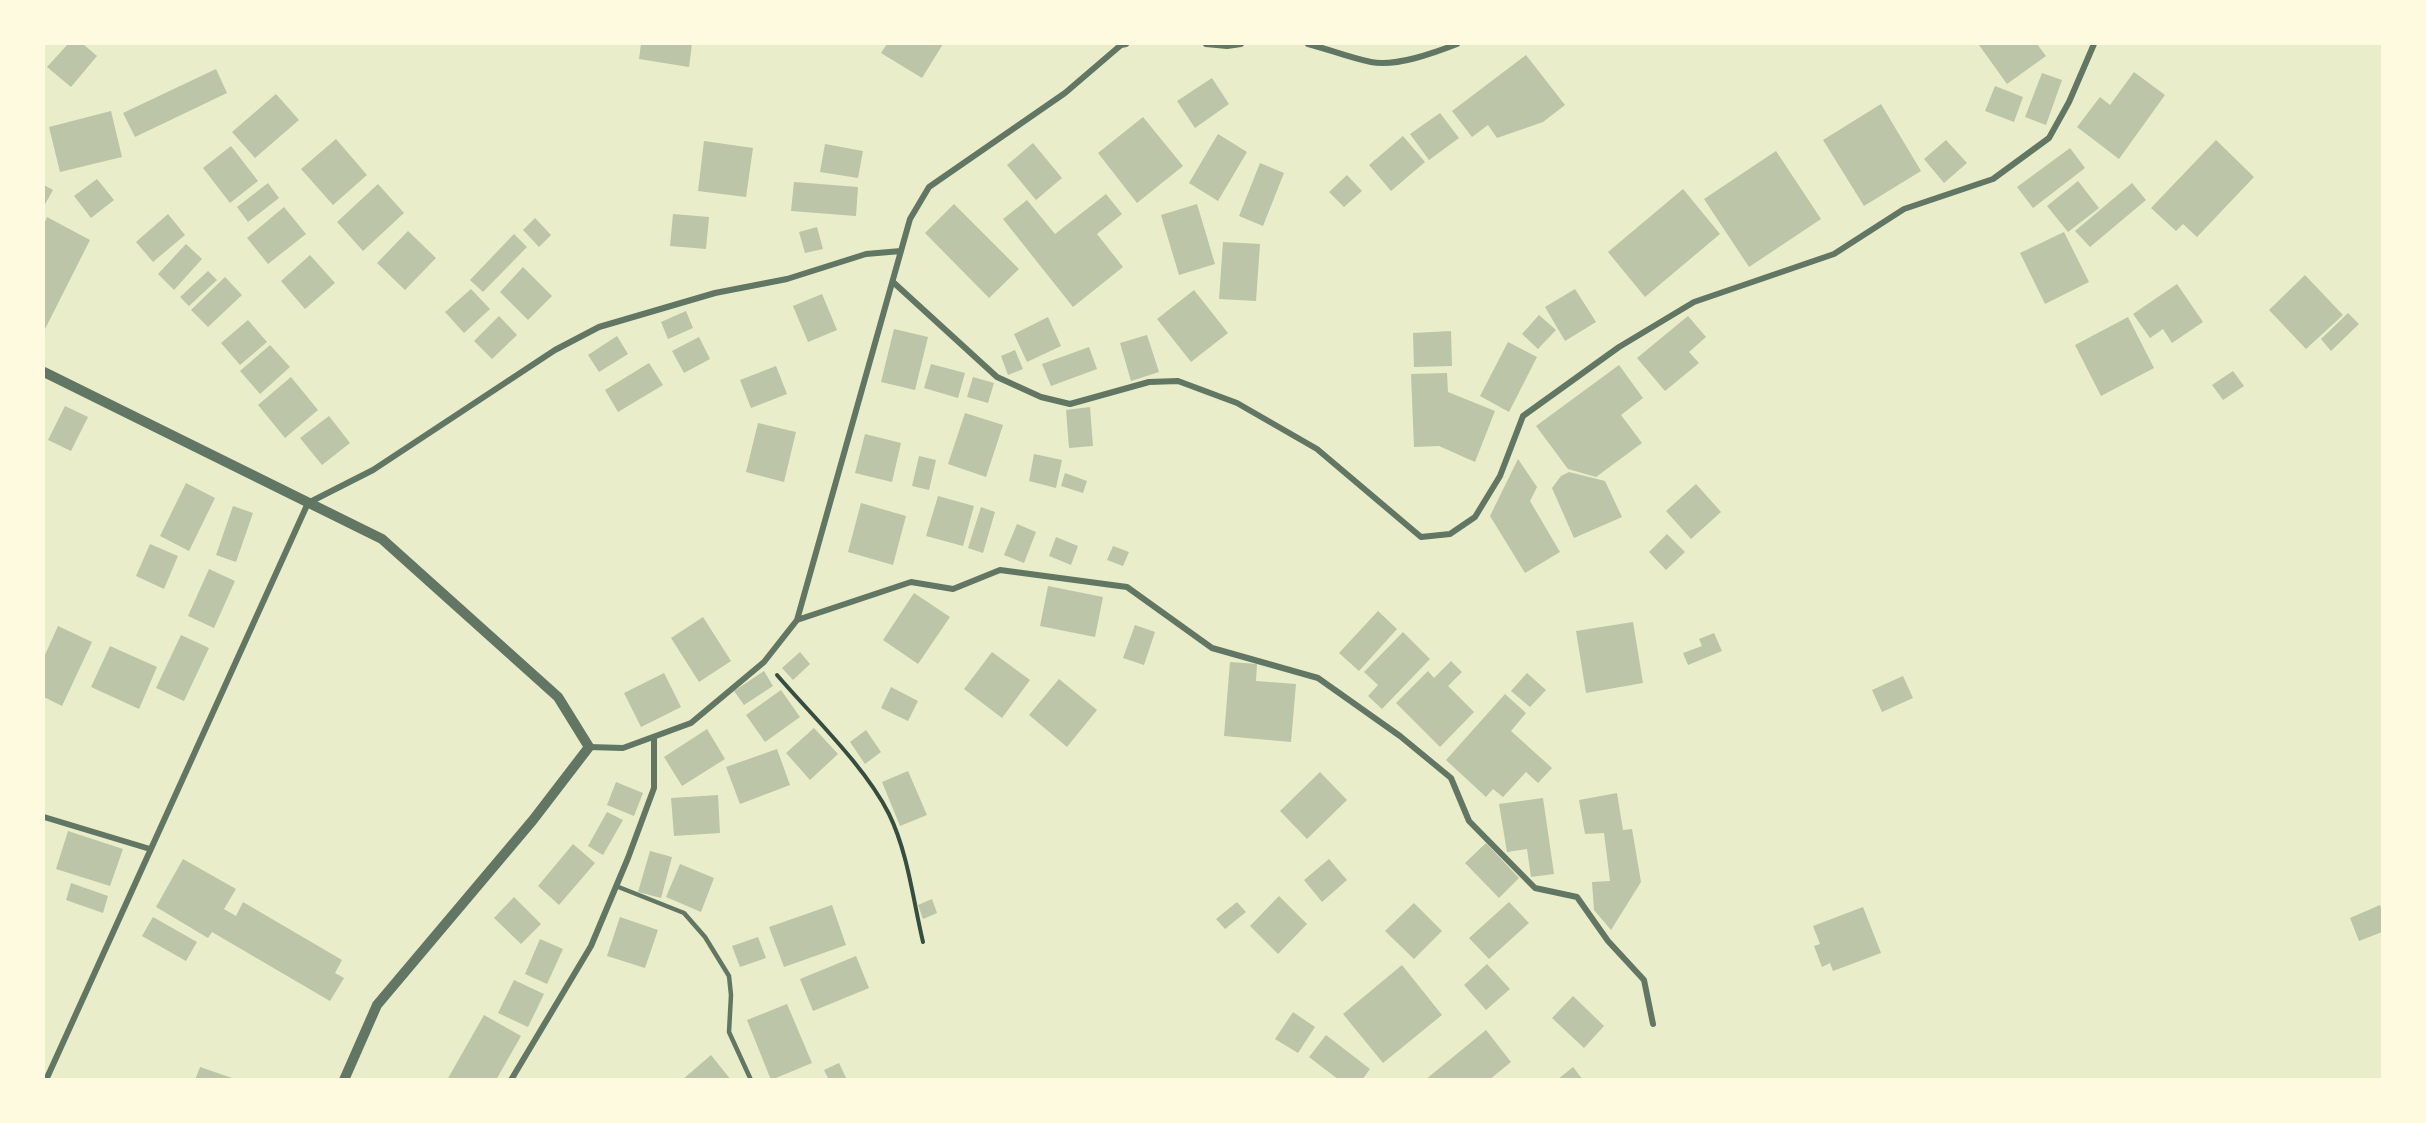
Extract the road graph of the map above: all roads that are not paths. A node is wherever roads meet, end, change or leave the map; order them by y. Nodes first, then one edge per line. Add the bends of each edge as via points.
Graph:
1 (1123, 44) edge
2 (1206, 44) edge
3 (1241, 44) edge
4 (1308, 44) edge
5 (1457, 44) edge
6 (2094, 44) edge
7 (901, 251) junction
8 (893, 282) junction
9 (44, 372) edge
10 (308, 502) junction
11 (797, 620) junction
12 (654, 737) junction
13 (589, 747) junction
14 (44, 817) edge
15 (150, 849) junction
16 (616, 886) junction
17 (1653, 1023) dead end
18 (45, 1080) edge
19 (345, 1080) edge
20 (511, 1080) edge
21 (751, 1080) edge

1 - 7 street via 1065,93 928,187 910,219
2 - 3 street
4 - 5 street via 1373,62 1404,60
6 - 8 street via 2049,138 1993,179 1904,209 1834,254 1694,302 1619,347 1523,416 1500,476 1485,501 1474,517 1450,534 1421,537 1317,448 1237,404 1178,381 1149,382 1070,404 1041,397 997,377
7 - 8 street
7 - 10 street via 866,254 787,279 715,293 599,327 555,350 373,470
8 - 11 street
9 - 10 street
10 - 13 street via 382,539 558,698
10 - 15 street
11 - 12 street via 765,662 691,723
11 - 17 street via 911,582 953,589 1000,570 1127,587 1212,648 1318,678 1451,778 1469,821 1535,888 1577,897 1608,941 1644,980
12 - 13 street via 623,748
12 - 16 street via 654,788
13 - 19 street via 533,820 377,1005
14 - 15 street
15 - 18 street
16 - 20 street via 591,946
16 - 21 lane via 684,913 705,937 729,976 729,1032

